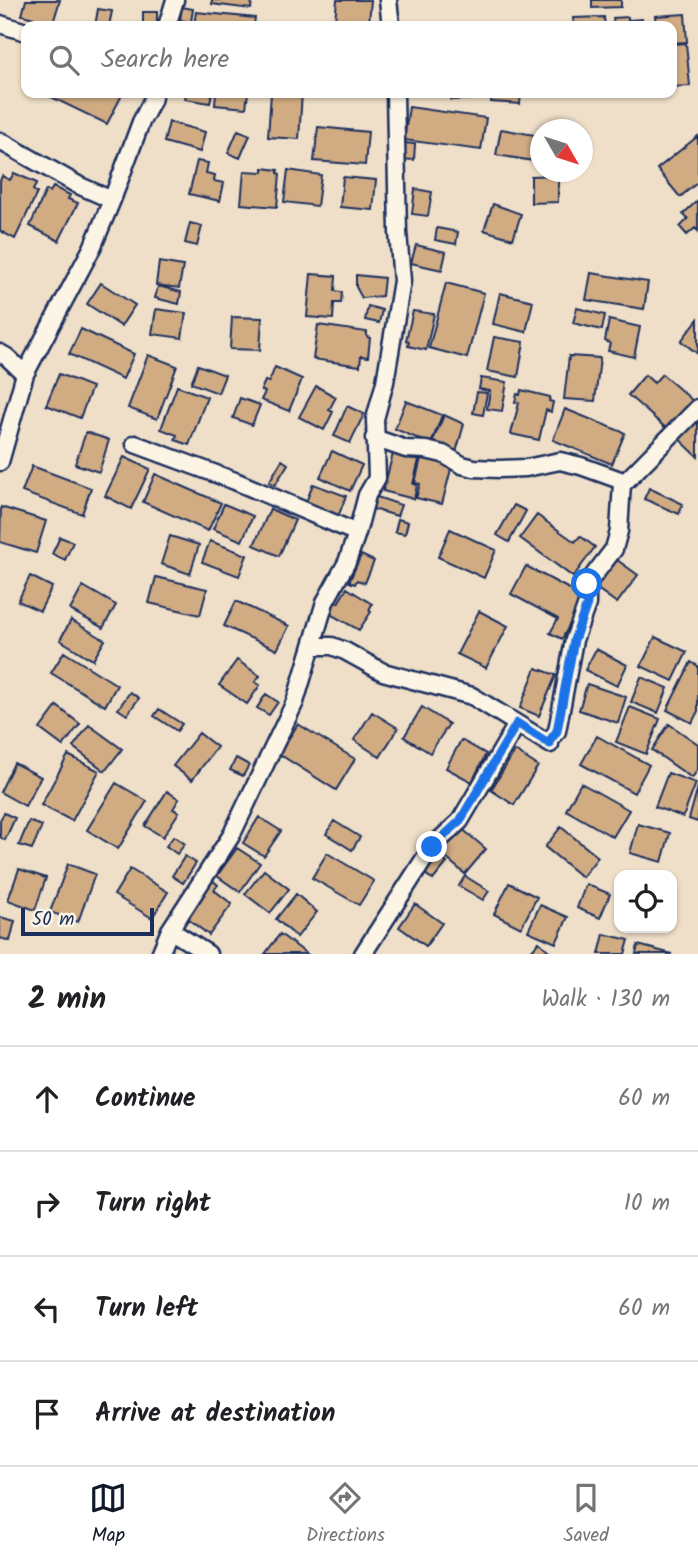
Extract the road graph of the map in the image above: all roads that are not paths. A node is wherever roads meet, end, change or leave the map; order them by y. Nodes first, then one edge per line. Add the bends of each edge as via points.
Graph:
1 (175, 0) edge
2 (388, 0) edge
3 (169, 21) edge
4 (390, 21) edge
5 (0, 24) edge
6 (21, 30) edge
7 (153, 98) edge
8 (396, 98) edge
9 (0, 141) edge
10 (112, 200) junction
11 (0, 353) edge
12 (25, 374) junction
13 (698, 408) edge
14 (374, 438) junction
15 (135, 444) dead end
16 (0, 462) edge
17 (624, 483) junction
18 (357, 533) junction
19 (313, 646) junction
20 (517, 723) junction
21 (170, 930) junction
22 (160, 954) edge
23 (208, 954) edge
24 (363, 954) edge

1 - 3 street
2 - 4 street
5 - 6 street
7 - 10 street
8 - 14 street via 402,281
9 - 10 street
10 - 12 street via 92,248
11 - 12 street
12 - 16 street
13 - 17 street
14 - 17 street via 443,454 474,468 526,468 560,461
14 - 18 street via 377,478 367,495
15 - 18 street
17 - 20 street via 614,549 587,584 587,604 574,640 557,731 550,744
18 - 19 street via 325,602
19 - 20 street via 332,646 383,672 472,696
19 - 21 street via 295,702 231,836
20 - 24 street via 460,821 432,847
21 - 22 street
21 - 23 street

